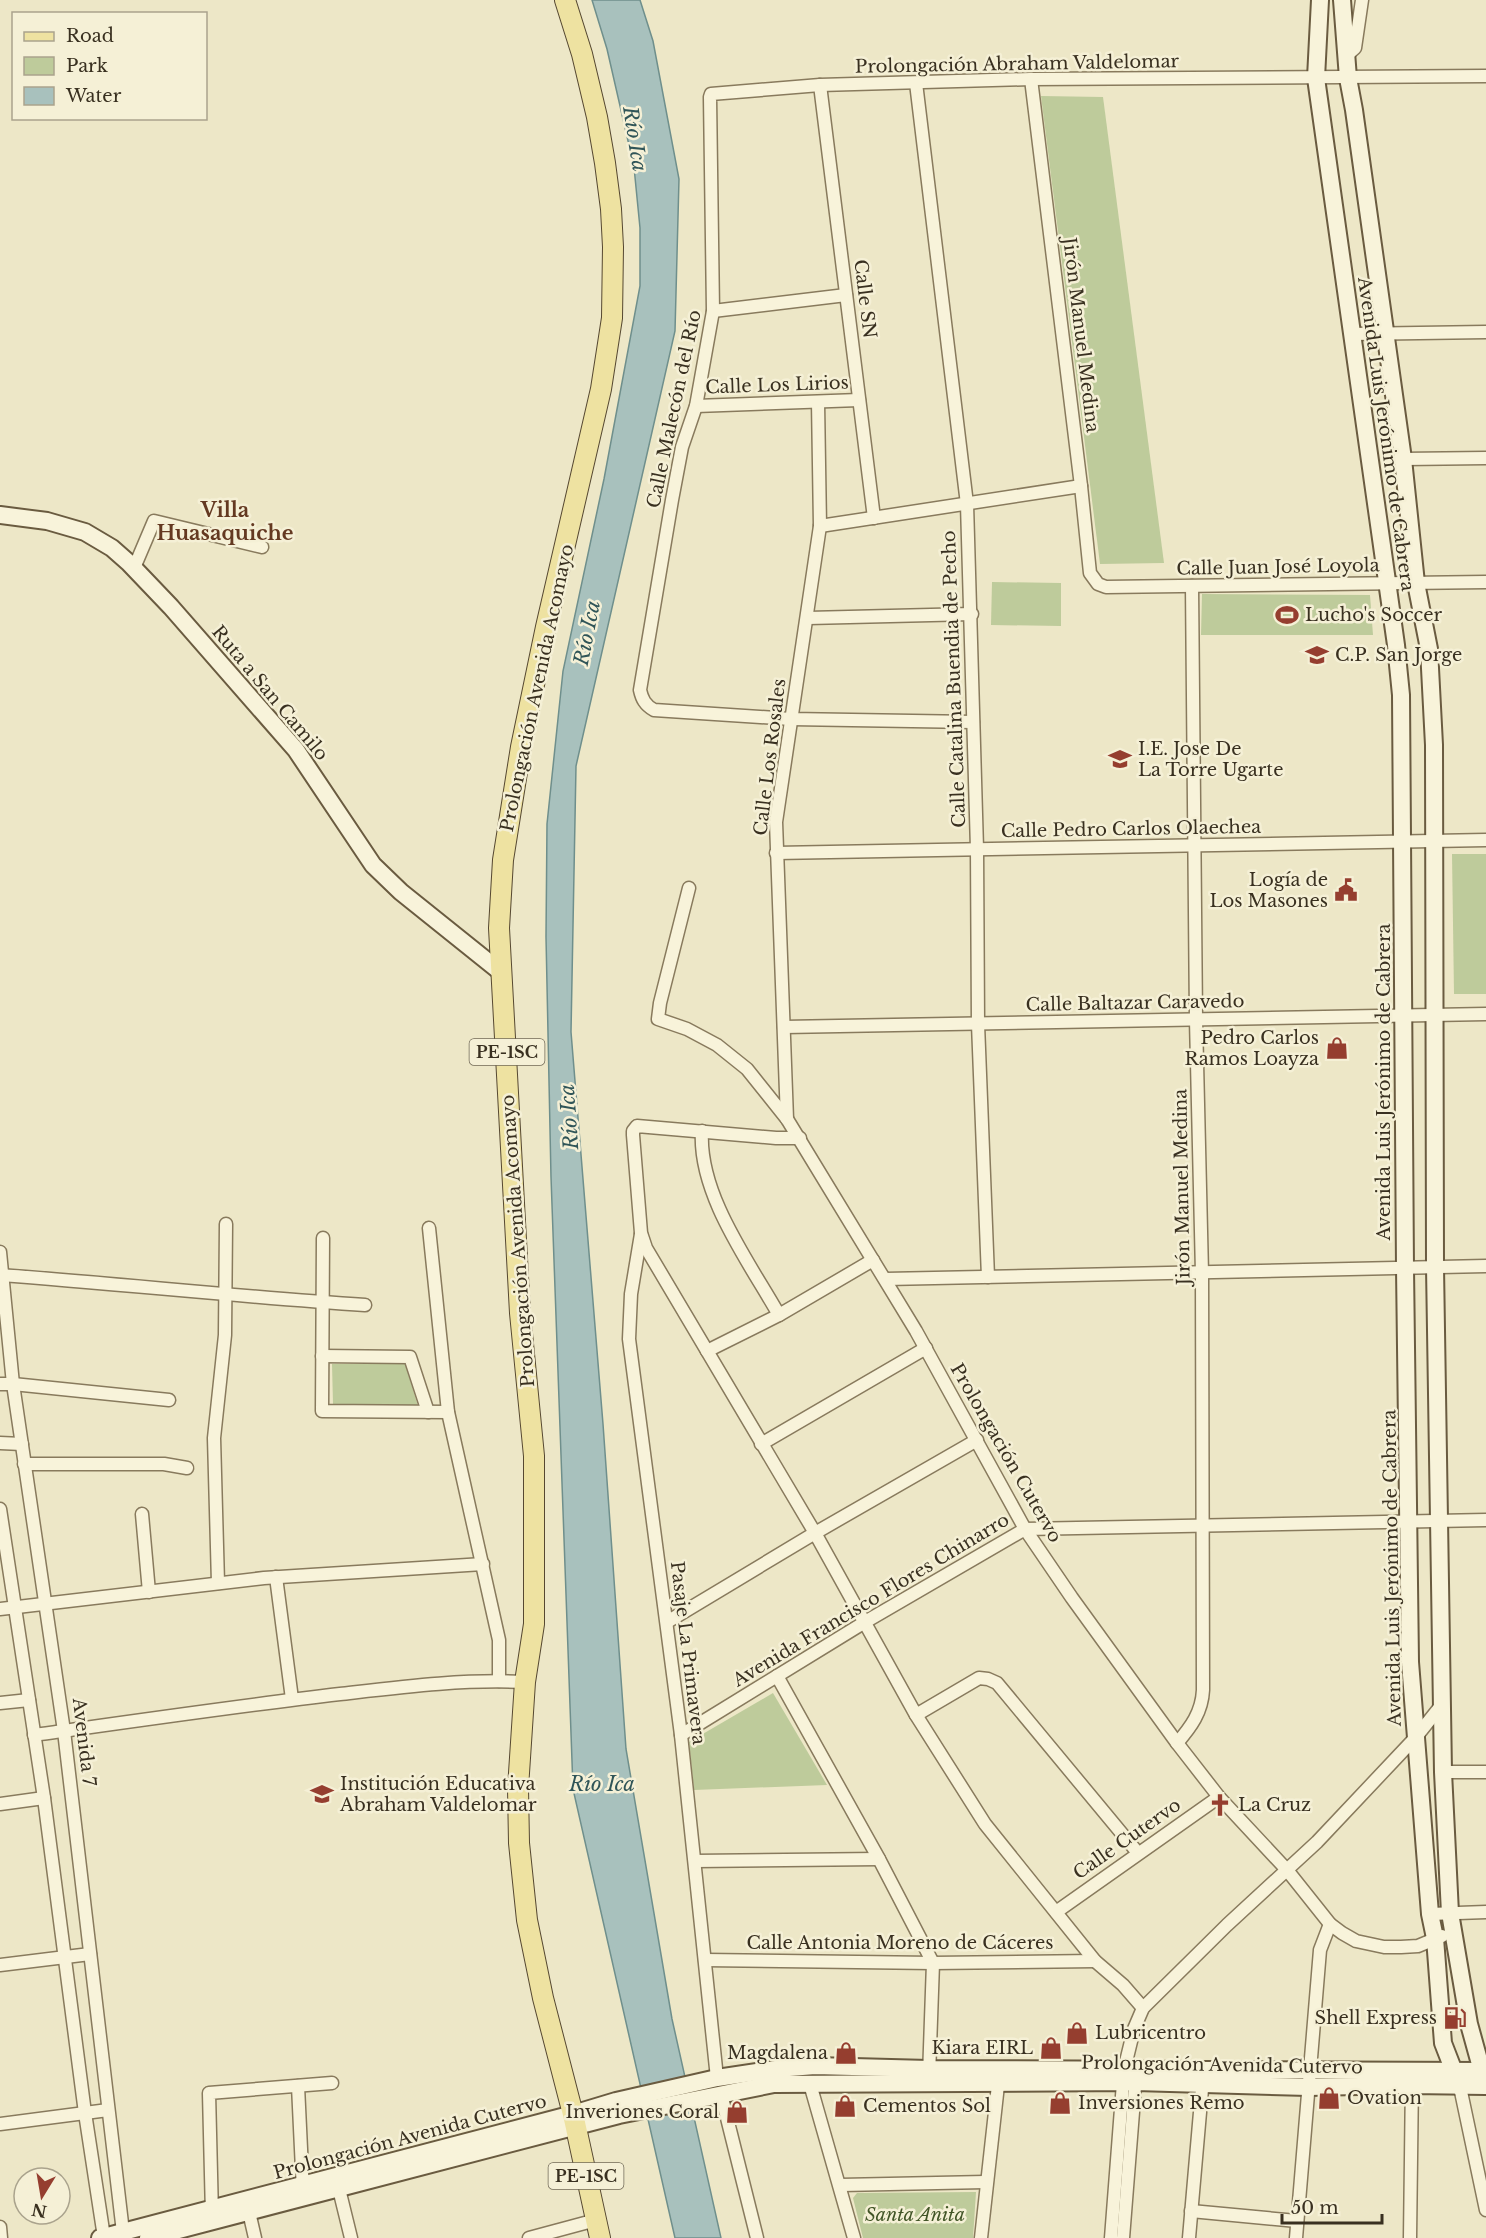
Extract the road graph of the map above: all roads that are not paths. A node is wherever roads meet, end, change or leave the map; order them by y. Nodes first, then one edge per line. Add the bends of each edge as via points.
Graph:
1 (565, 0) edge
2 (1320, 0) edge
3 (1342, 0) edge
4 (1362, 0) edge
5 (1346, 56) junction
6 (1486, 76) edge
7 (1316, 78) junction
8 (1348, 78) junction
9 (1031, 79) junction
10 (916, 83) junction
11 (820, 85) junction
12 (718, 92) joint
13 (846, 295) junction
14 (713, 311) junction
15 (1486, 332) edge
16 (1352, 334) junction
17 (1386, 334) junction
18 (859, 400) junction
19 (818, 402) junction
20 (696, 406) junction
21 (1486, 458) edge
22 (1403, 459) junction
23 (1081, 486) junction
24 (967, 504) junction
25 (0, 515) edge
26 (874, 518) junction
27 (820, 526) junction
28 (262, 547) dead end
29 (134, 567) junction
30 (1486, 582) edge
31 (1387, 583) junction
32 (1416, 583) junction
33 (1192, 586) junction
34 (1106, 587) joint
35 (972, 614) junction
36 (808, 618) junction
37 (791, 719) junction
38 (973, 722) junction
39 (1486, 840) edge
40 (1435, 841) junction
41 (1401, 842) junction
42 (1195, 846) junction
43 (977, 849) junction
44 (776, 853) junction
45 (690, 888) dead end
46 (502, 973) junction
47 (1486, 1014) edge
48 (1435, 1015) junction
49 (1403, 1016) junction
50 (1196, 1020) junction
51 (978, 1024) junction
52 (784, 1027) junction
53 (787, 1119) junction
54 (702, 1131) junction
55 (800, 1138) junction
56 (226, 1224) dead end
57 (429, 1228) dead end
58 (641, 1233) junction
59 (323, 1238) dead end
60 (0, 1252) edge
61 (873, 1260) junction
62 (1486, 1266) edge
63 (1405, 1268) junction
64 (1435, 1268) junction
65 (1202, 1272) junction
66 (2, 1275) edge
67 (988, 1277) junction
68 (886, 1279) junction
69 (225, 1296) junction
70 (322, 1303) junction
71 (365, 1305) dead end
72 (779, 1315) junction
73 (926, 1348) junction
74 (707, 1351) junction
75 (322, 1356) junction
76 (0, 1384) edge
77 (13, 1384) junction
78 (169, 1400) dead end
79 (428, 1412) junction
80 (448, 1412) junction
81 (977, 1440) junction
82 (0, 1443) edge
83 (22, 1444) junction
84 (761, 1444) junction
85 (24, 1464) junction
86 (187, 1468) dead end
87 (0, 1509) edge
88 (142, 1514) dead end
89 (1486, 1520) edge
90 (1409, 1521) junction
91 (1439, 1521) junction
92 (1203, 1526) junction
93 (1025, 1529) junction
94 (815, 1533) junction
95 (483, 1564) junction
96 (276, 1577) junction
97 (218, 1583) junction
98 (149, 1592) junction
99 (44, 1604) junction
100 (16, 1608) junction
101 (0, 1609) edge
102 (667, 1622) junction
103 (865, 1622) junction
104 (777, 1676) junction
105 (499, 1681) junction
106 (525, 1682) junction
107 (292, 1699) junction
108 (29, 1700) junction
109 (0, 1704) edge
110 (1440, 1707) junction
111 (916, 1715) junction
112 (64, 1731) junction
113 (33, 1735) junction
114 (681, 1735) junction
115 (1416, 1737) junction
116 (1177, 1743) junction
117 (1443, 1772) junction
118 (1486, 1772) edge
119 (1219, 1797) junction
120 (44, 1798) junction
121 (0, 1804) edge
122 (1138, 1853) junction
123 (879, 1859) junction
124 (695, 1862) junction
125 (1287, 1870) junction
126 (1056, 1912) junction
127 (1486, 1912) edge
128 (1450, 1913) junction
129 (1430, 1914) junction
130 (1330, 1924) junction
131 (1454, 1933) junction
132 (1435, 1938) junction
133 (90, 1954) junction
134 (65, 1957) junction
135 (705, 1960) junction
136 (1095, 1961) junction
137 (933, 1963) junction
138 (0, 1965) edge
139 (1143, 2008) junction
140 (1443, 2043) junction
141 (929, 2076) junction
142 (999, 2076) junction
143 (1130, 2076) junction
144 (1203, 2076) junction
145 (1485, 2076) edge
146 (1412, 2078) junction
147 (1309, 2079) junction
148 (1457, 2079) junction
149 (332, 2083) dead end
150 (810, 2084) junction
151 (298, 2086) junction
152 (714, 2087) junction
153 (108, 2110) junction
154 (85, 2113) junction
155 (575, 2121) junction
156 (0, 2124) edge
157 (986, 2182) junction
158 (841, 2185) junction
159 (339, 2189) junction
160 (303, 2192) junction
161 (1486, 2210) edge
162 (1191, 2211) junction
163 (249, 2212) junction
164 (212, 2215) junction
165 (1298, 2221) junction
166 (0, 2227) edge
167 (598, 2229) edge
168 (124, 2235) edge
169 (1, 2238) edge
170 (103, 2238) edge
171 (148, 2238) edge
172 (255, 2238) edge
173 (351, 2238) edge
174 (529, 2238) edge
175 (758, 2238) edge
176 (854, 2238) edge
177 (981, 2238) edge
178 (1111, 2238) edge
179 (1123, 2238) edge
180 (1189, 2238) edge
181 (1296, 2238) edge
182 (1410, 2238) edge

1 - 46 main road, Prolongación Avenida Acomayo / PE-1SC via 582,54 605,163 612,228 613,307 601,389 509,814 499,900
2 - 7 street, Avenida Luis Jerónimo de Cabrera
3 - 5 street, Avenida Luis Jerónimo de Cabrera
4 - 5 street via 1355,48
5 - 8 street, Avenida Luis Jerónimo de Cabrera
6 - 8 street, Prolongación Abraham Valdelomar
7 - 8 street, Prolongación Abraham Valdelomar
7 - 9 street, Prolongación Abraham Valdelomar
7 - 16 street, Avenida Luis Jerónimo de Cabrera
8 - 17 street, Avenida Luis Jerónimo de Cabrera
9 - 10 street, Prolongación Abraham Valdelomar
9 - 23 street, Jirón Manuel Medina
10 - 11 street, Prolongación Abraham Valdelomar
10 - 24 street, Calle Catalina Buendia de Pecho
11 - 12 street, Prolongación Abraham Valdelomar
11 - 13 street, Calle SN
12 - 14 street, Calle Malecón del Río via 710,96
13 - 14 street
13 - 18 street, Calle SN
14 - 20 street, Calle Malecón del Río
15 - 17 street
16 - 17 street
16 - 31 street, Avenida Luis Jerónimo de Cabrera
17 - 22 street, Avenida Luis Jerónimo de Cabrera
18 - 19 street, Calle Los Lirios
18 - 26 street, Calle SN
19 - 20 street, Calle Los Lirios
19 - 27 street, Calle Los Rosales
20 - 37 street, Calle Malecón del Río via 682,447 640,690 644,701 654,710
21 - 22 street
22 - 32 street, Avenida Luis Jerónimo de Cabrera
23 - 24 street
23 - 34 street, Jirón Manuel Medina via 1090,573 1098,584
24 - 26 street
24 - 35 street, Calle Catalina Buendia de Pecho
25 - 29 street, Ruta a San Camilo via 47,521 85,532
26 - 27 street
27 - 36 street, Calle Los Rosales
28 - 29 street via 153,521
29 - 46 street, Ruta a San Camilo via 301,756 373,865
30 - 32 street, Calle Juan José Loyola
31 - 32 street, Calle Juan José Loyola
31 - 33 street, Calle Juan José Loyola
31 - 41 street, Avenida Luis Jerónimo de Cabrera via 1401,695
32 - 40 street, Avenida Luis Jerónimo de Cabrera via 1429,649
33 - 34 street, Calle Juan José Loyola
33 - 42 street, Jirón Manuel Medina
35 - 36 street
35 - 38 street, Calle Catalina Buendia de Pecho
36 - 37 street, Calle Los Rosales
37 - 38 street
37 - 44 street, Calle Los Rosales via 776,822
38 - 43 street, Calle Catalina Buendia de Pecho
39 - 40 street, Calle Pedro Carlos Olaechea
40 - 41 street, Calle Pedro Carlos Olaechea
40 - 48 street, Avenida Luis Jerónimo de Cabrera
41 - 42 street, Calle Pedro Carlos Olaechea
41 - 49 street, Avenida Luis Jerónimo de Cabrera
42 - 43 street, Calle Pedro Carlos Olaechea
42 - 50 street, Jirón Manuel Medina
43 - 44 street, Calle Pedro Carlos Olaechea
43 - 51 street, Calle Catalina Buendia de Pecho
44 - 52 street, Calle Los Rosales
45 - 53 street, Prolongación Cutervo via 657,1016 660,1022 687,1029 717,1045 747,1070
46 - 106 main road, Prolongación Avenida Acomayo / PE-1SC via 520,1313 534,1456 534,1624
47 - 48 street, Calle Baltazar Caravedo
48 - 49 street, Calle Baltazar Caravedo
48 - 64 street, Avenida Luis Jerónimo de Cabrera
49 - 50 street, Calle Baltazar Caravedo
49 - 63 street, Avenida Luis Jerónimo de Cabrera
50 - 51 street, Calle Baltazar Caravedo
50 - 65 street, Jirón Manuel Medina
51 - 52 street, Calle Baltazar Caravedo
51 - 67 street, Calle Catalina Buendia de Pecho
52 - 53 street, Calle Los Rosales
53 - 55 street, Prolongación Cutervo
54 - 55 street
54 - 58 street via 640,1125 634,1128
54 - 72 street via 701,1150 716,1203
55 - 61 street, Prolongación Cutervo
56 - 69 street
57 - 80 street
58 - 74 street
58 - 102 street, Pasaje La Primavera via 631,1294 629,1339
59 - 70 street
60 - 66 street, Avenida 7
61 - 68 street, Prolongación Cutervo
61 - 72 street
62 - 64 street
63 - 64 street
63 - 65 street
63 - 90 street, Avenida Luis Jerónimo de Cabrera
64 - 91 street, Avenida Luis Jerónimo de Cabrera
65 - 67 street
65 - 92 street, Jirón Manuel Medina
66 - 69 street
66 - 77 street, Avenida 7
67 - 68 street
68 - 73 street, Prolongación Cutervo
69 - 70 street
69 - 97 street via 214,1438
70 - 71 street
70 - 75 street
72 - 74 street
73 - 81 street, Prolongación Cutervo
73 - 84 street
74 - 84 street
75 - 79 street via 410,1357
75 - 79 street via 322,1411
76 - 77 street
77 - 78 street
77 - 83 street, Avenida 7
79 - 80 street
80 - 95 street
81 - 93 street, Prolongación Cutervo
81 - 94 street
82 - 83 street
83 - 85 street, Avenida 7
84 - 94 street
85 - 86 street via 164,1464
85 - 99 street, Avenida 7
87 - 100 street
88 - 98 street
89 - 91 street, Avenida Francisco Flores Chinarro
90 - 91 street, Avenida Francisco Flores Chinarro
90 - 92 street, Avenida Francisco Flores Chinarro
90 - 115 street, Avenida Luis Jerónimo de Cabrera via 1410,1662
91 - 110 street, Avenida Luis Jerónimo de Cabrera
92 - 93 street, Avenida Francisco Flores Chinarro
92 - 116 street, Jirón Manuel Medina via 1203,1702 1194,1722
93 - 103 street, Avenida Francisco Flores Chinarro
93 - 116 street, Prolongación Cutervo
94 - 102 street
94 - 103 street
95 - 96 street
95 - 105 street via 499,1640
96 - 97 street
96 - 107 street
97 - 98 street
98 - 99 street
99 - 100 street
99 - 112 street, Avenida 7
100 - 101 street
100 - 108 street
102 - 114 street, Pasaje La Primavera
103 - 104 street, Avenida Francisco Flores Chinarro
103 - 111 street
104 - 114 street, Avenida Francisco Flores Chinarro
104 - 123 street
105 - 106 street
105 - 107 street via 416,1685
106 - 155 main road, Prolongación Avenida Acomayo / PE-1SC via 518,1811 523,1895 543,1998
107 - 112 street
108 - 109 street
108 - 113 street
110 - 115 street
110 - 117 street, Avenida Luis Jerónimo de Cabrera
111 - 122 street via 979,1678 997,1683
111 - 126 street via 985,1824
112 - 113 street
112 - 133 street, Avenida 7
113 - 120 street
114 - 124 street, Pasaje La Primavera
115 - 125 street
115 - 129 street, Avenida Luis Jerónimo de Cabrera
116 - 119 street, Prolongación Cutervo
117 - 118 street
117 - 128 street, Avenida Luis Jerónimo de Cabrera
119 - 122 street, Calle Cutervo
119 - 125 street, Prolongación Cutervo
120 - 121 street
120 - 134 street
122 - 126 street, Calle Cutervo
123 - 124 street
123 - 137 street
124 - 135 street, Pasaje La Primavera
125 - 130 street, Prolongación Cutervo
125 - 139 street
126 - 136 street
127 - 128 street
128 - 129 street
128 - 131 street, Avenida Luis Jerónimo de Cabrera
129 - 132 street, Avenida Luis Jerónimo de Cabrera
130 - 132 street, Prolongación Cutervo via 1356,1941 1384,1947 1418,1946
130 - 147 street via 1320,1950
131 - 132 street, Prolongación Cutervo
131 - 145 street, Avenida Luis Jerónimo de Cabrera via 1469,2024
132 - 140 street, Avenida Luis Jerónimo de Cabrera
133 - 134 street
133 - 153 street, Avenida 7
134 - 138 street
134 - 154 street
135 - 137 street, Calle Antonia Moreno de Cáceres
135 - 152 street, Pasaje La Primavera
136 - 137 street, Calle Antonia Moreno de Cáceres
136 - 139 street
137 - 141 street
139 - 143 street via 1129,2053
140 - 146 street via 1436,2057
140 - 148 street, Avenida Luis Jerónimo de Cabrera
141 - 142 street, Prolongación Avenida Cutervo
141 - 150 street, Prolongación Avenida Cutervo
141 - 152 street, Prolongación Avenida Cutervo via 815,2066 776,2069
142 - 143 street, Prolongación Avenida Cutervo
142 - 157 street
143 - 144 street, Prolongación Avenida Cutervo
143 - 178 street
143 - 179 street
144 - 147 street, Prolongación Avenida Cutervo
144 - 162 street
145 - 148 street, Prolongación Avenida Cutervo
146 - 147 street, Prolongación Avenida Cutervo
146 - 148 street, Prolongación Avenida Cutervo
146 - 182 street
147 - 165 street
148 - 161 street
149 - 151 street
150 - 152 street, Prolongación Avenida Cutervo
150 - 158 street
151 - 160 street
151 - 164 street via 209,2092
152 - 155 street, Prolongación Avenida Cutervo
152 - 175 street, Pasaje La Primavera
153 - 154 street
153 - 168 street, Avenida 7
154 - 156 street
154 - 170 street
155 - 159 street, Prolongación Avenida Cutervo
155 - 160 street, Prolongación Avenida Cutervo
155 - 167 main road, Prolongación Avenida Acomayo / PE-1SC
157 - 158 street
157 - 177 street
158 - 176 street
159 - 160 street, Prolongación Avenida Cutervo
159 - 173 street
160 - 163 street, Prolongación Avenida Cutervo
160 - 164 street, Prolongación Avenida Cutervo
162 - 165 street
162 - 180 street
163 - 164 street, Prolongación Avenida Cutervo
163 - 172 street
164 - 168 street, Prolongación Avenida Cutervo
164 - 171 street, Prolongación Avenida Cutervo
165 - 181 street
166 - 169 street
167 - 174 street
168 - 170 street, Prolongación Avenida Cutervo

